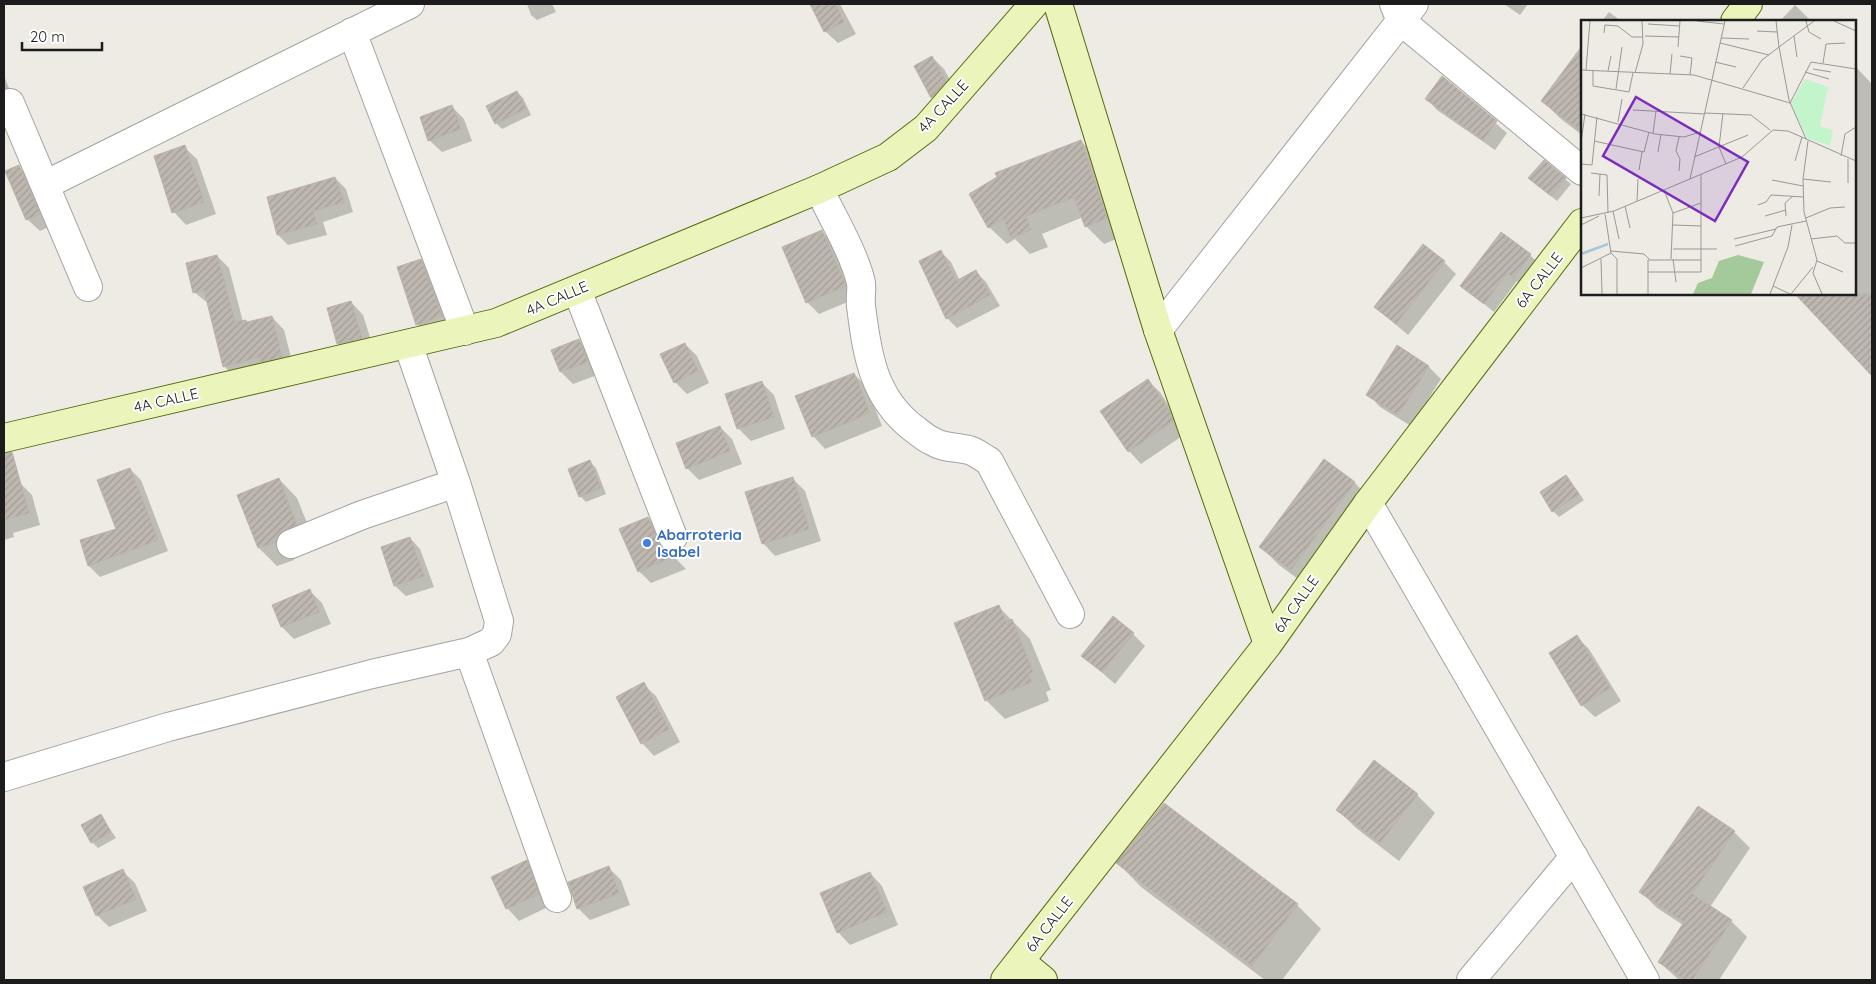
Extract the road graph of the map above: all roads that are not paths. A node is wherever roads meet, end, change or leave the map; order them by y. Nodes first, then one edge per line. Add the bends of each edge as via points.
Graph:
1 (410, 4) edge
2 (1034, 4) edge
3 (1058, 4) edge
4 (1748, 4) edge
5 (1403, 9) edge
6 (1736, 20) edge
7 (352, 32) junction
8 (10, 103) dead end
9 (1581, 170) edge
10 (45, 185) junction
11 (819, 189) junction
12 (1581, 224) edge
13 (88, 287) dead end
14 (577, 290) junction
15 (1158, 330) junction
16 (465, 331) junction
17 (408, 344) junction
18 (4, 438) edge
19 (456, 483) junction
20 (1368, 503) junction
21 (673, 537) dead end
22 (291, 544) dead end
23 (1070, 614) dead end
24 (1268, 644) junction
25 (469, 652) junction
26 (4, 777) edge
27 (1574, 857) junction
28 (557, 898) dead end
29 (1013, 971) edge
30 (1043, 980) edge
31 (1471, 980) edge
32 (1645, 980) edge

1 - 7 street
2 - 11 street, 4A CALLE via 926,128 888,157
3 - 15 street
4 - 6 street
5 - 9 street
5 - 15 street
7 - 10 street
7 - 16 street
8 - 10 street
10 - 13 street
11 - 14 street, 4A CALLE
11 - 23 street via 857,270 865,333 878,388 889,405 932,442 970,450 989,461
12 - 20 street, 6A CALLE
14 - 16 street, 4A CALLE via 496,323
14 - 21 street
15 - 24 street
16 - 17 street, 4A CALLE
17 - 18 street, 4A CALLE
17 - 19 street
19 - 22 street via 362,515
19 - 25 street via 499,621 497,634 490,642
20 - 24 street, 6A CALLE
20 - 27 street
24 - 29 street, 6A CALLE
25 - 26 street via 168,727
25 - 28 street
27 - 31 street
27 - 32 street
29 - 30 street

